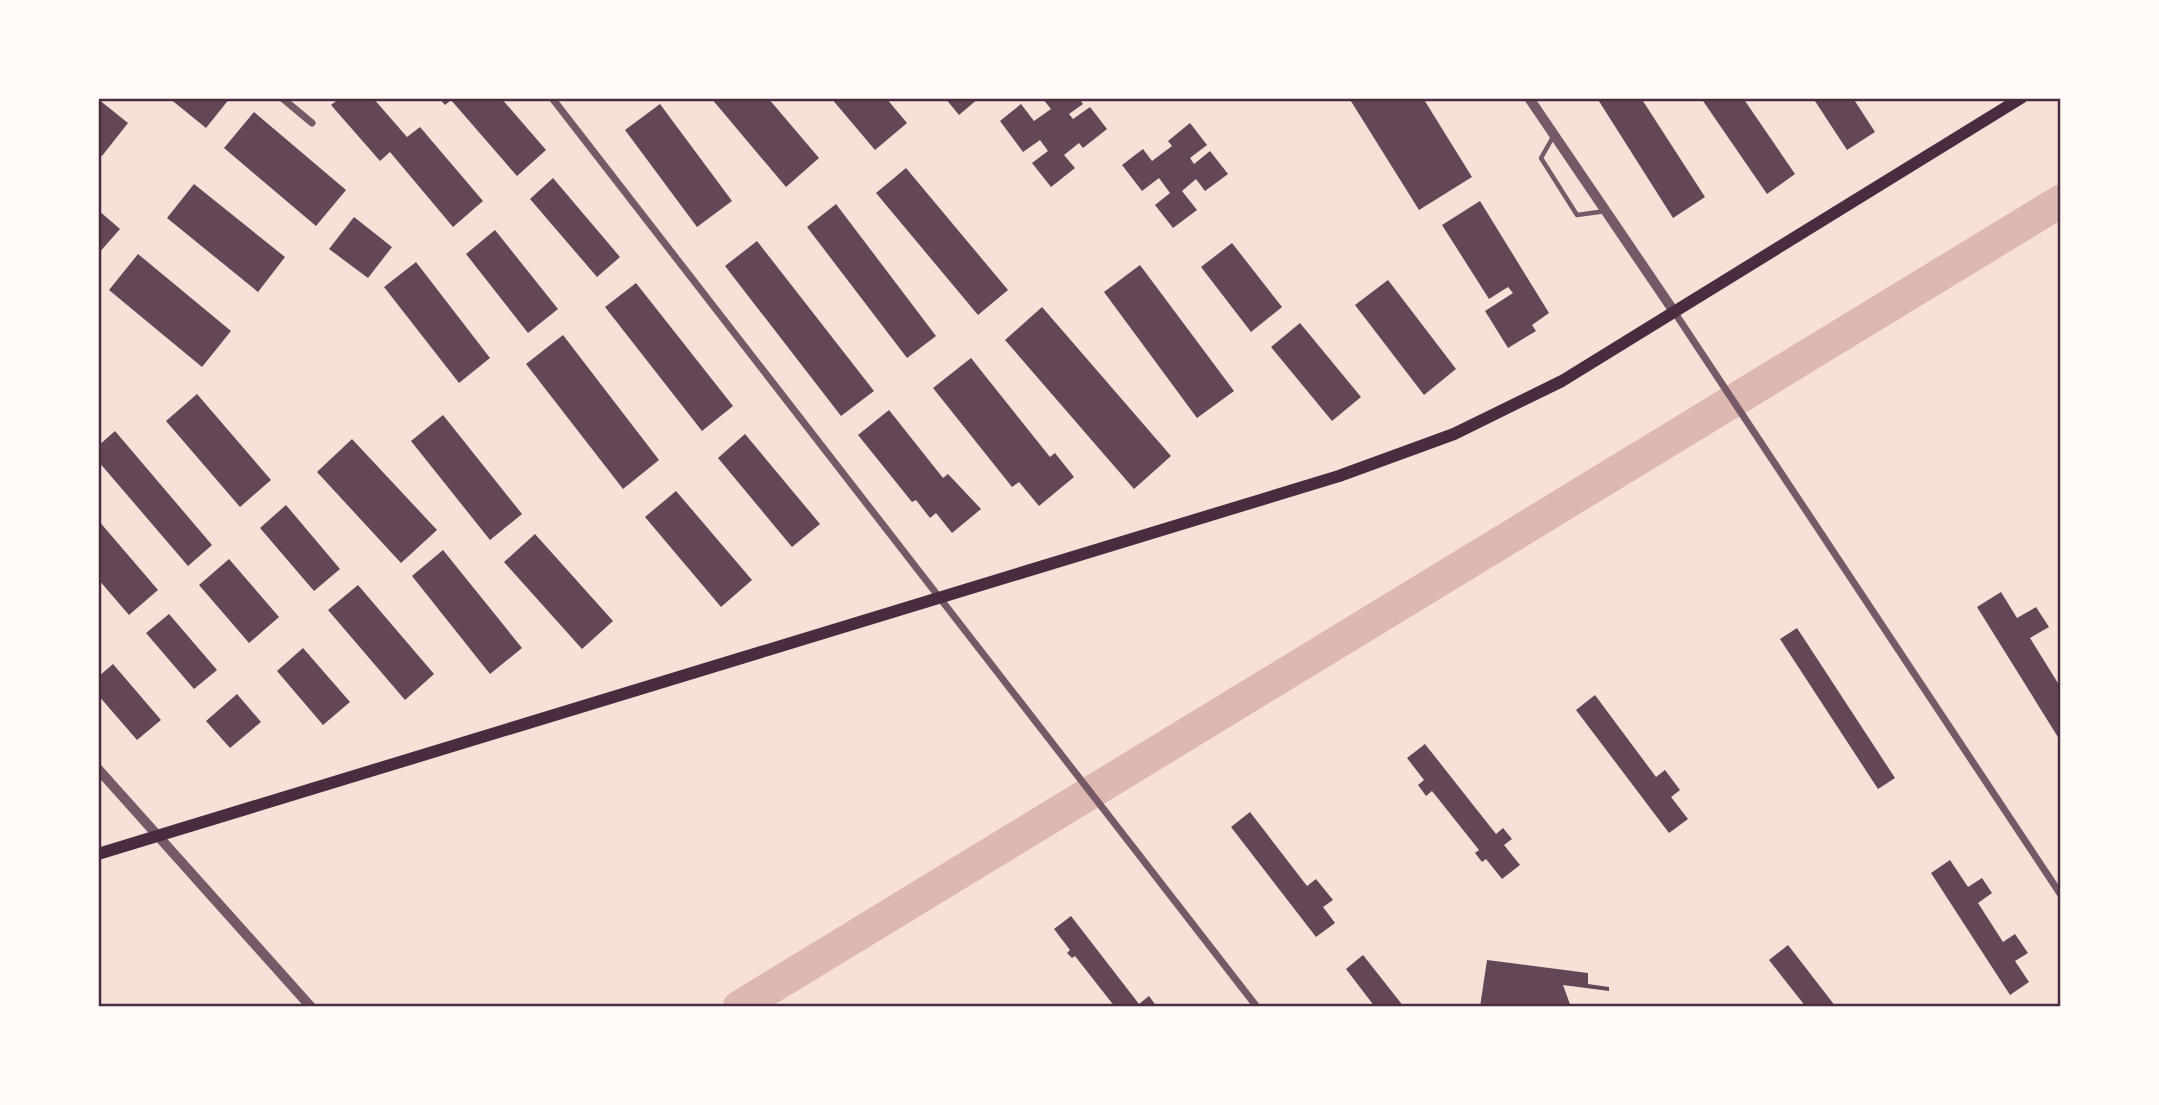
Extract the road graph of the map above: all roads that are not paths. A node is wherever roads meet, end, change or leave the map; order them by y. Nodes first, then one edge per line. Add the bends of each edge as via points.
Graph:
1 (282, 98) edge
2 (552, 98) edge
3 (1529, 98) edge
4 (2021, 98) edge
5 (312, 123) dead end
6 (1555, 133) junction
7 (1607, 211) junction
8 (1675, 313) junction
9 (940, 598) junction
10 (98, 769) edge
11 (159, 837) junction
12 (98, 854) edge
13 (2061, 895) edge
14 (311, 1007) edge
15 (1257, 1007) edge

1 - 5 street
2 - 9 street
3 - 6 street
4 - 8 main road
6 - 7 street
6 - 7 lane via 1541,158 1577,215
7 - 8 street
8 - 9 main road via 1508,409 1397,456
8 - 13 street
9 - 11 main road
9 - 15 street
10 - 11 street
11 - 12 main road
11 - 14 street

